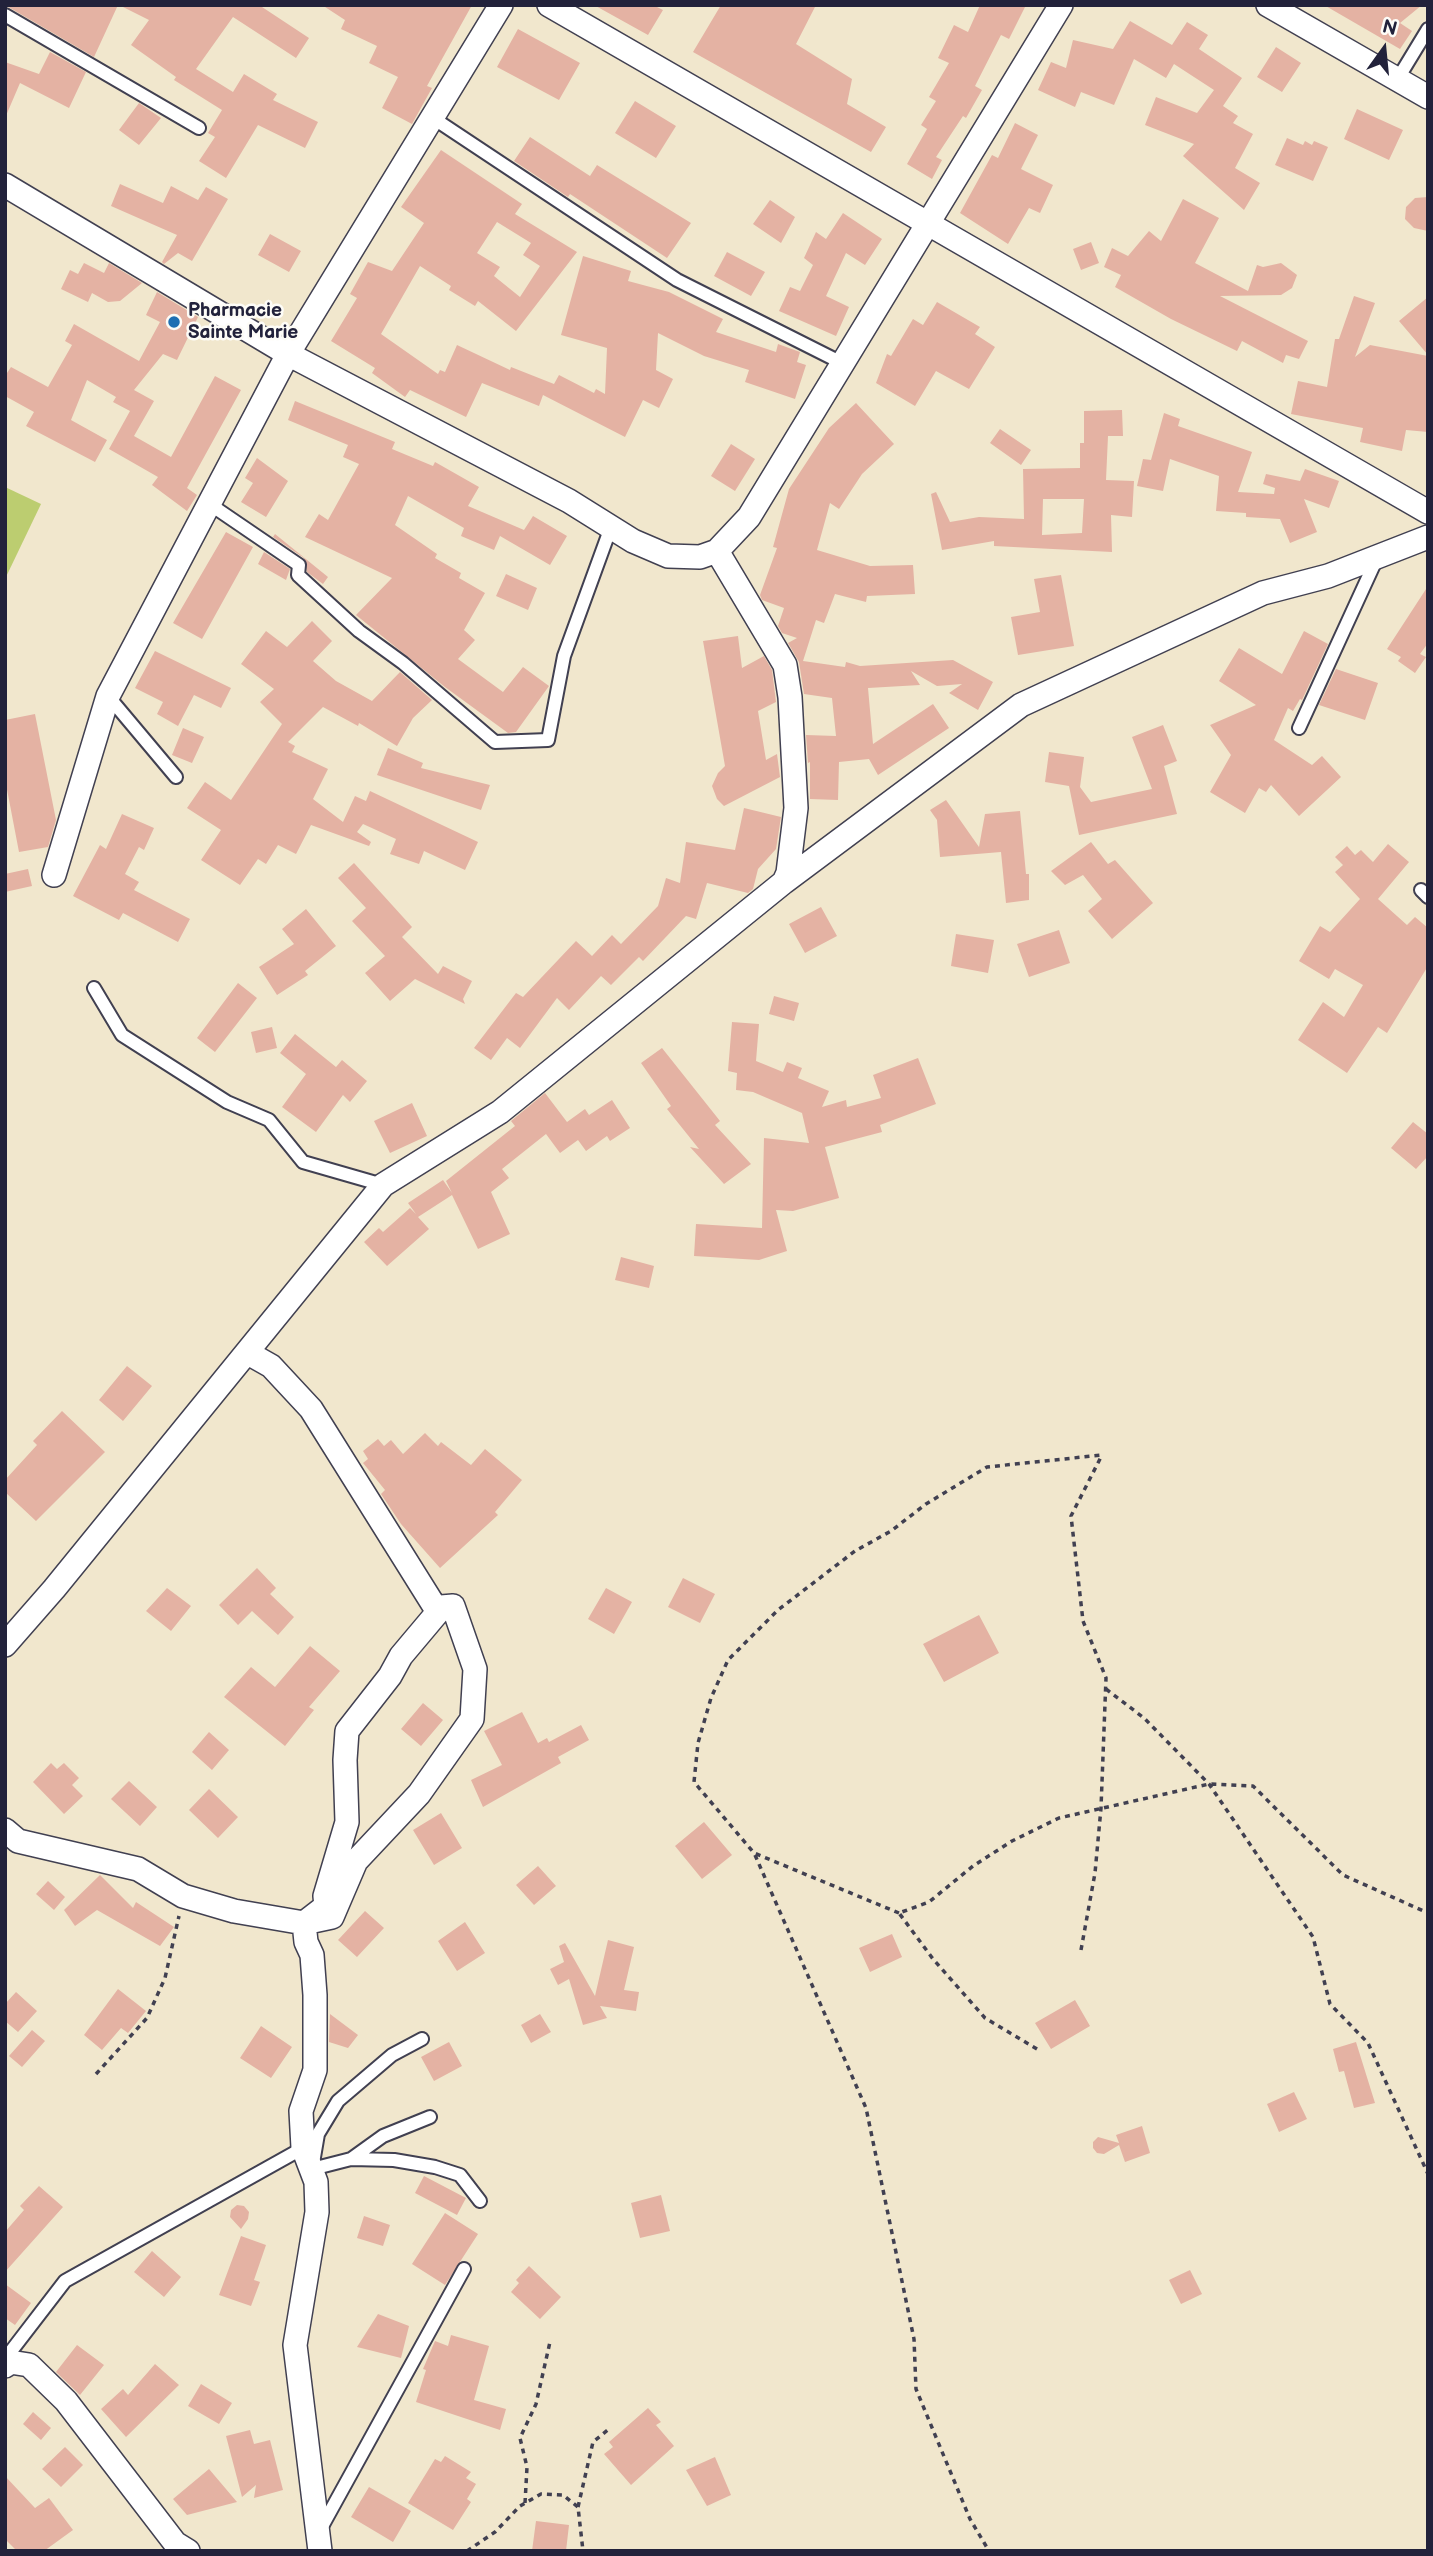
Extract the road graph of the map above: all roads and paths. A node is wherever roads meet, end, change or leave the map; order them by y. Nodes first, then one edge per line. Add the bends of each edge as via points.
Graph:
1 (501, 5) edge
2 (549, 5) edge
3 (1061, 5) edge
4 (1268, 5) edge
5 (5, 15) edge
6 (1428, 29) edge
7 (1397, 79) junction
8 (1428, 97) edge
9 (433, 118) junction
10 (199, 128) dead end
11 (5, 185) edge
12 (926, 224) junction
13 (288, 354) junction
14 (842, 363) junction
15 (211, 505) junction
16 (1428, 512) edge
17 (611, 527) junction
18 (1428, 537) edge
19 (717, 551) junction
20 (1377, 558) junction
21 (108, 696) junction
22 (1299, 728) dead end
23 (176, 777) dead end
24 (54, 875) dead end
25 (784, 882) junction
26 (94, 988) dead end
27 (383, 1185) junction
28 (248, 1353) junction
29 (438, 1612) junction
30 (5, 1645) edge
31 (1106, 1689) junction
32 (1209, 1784) junction
33 (1101, 1808) junction
34 (5, 1830) edge
35 (754, 1853) junction
36 (183, 1896) junction
37 (899, 1913) junction
38 (1428, 1913) edge
39 (304, 1923) junction
40 (1081, 1950) dead end
41 (422, 2039) dead end
42 (1037, 2049) dead end
43 (96, 2074) dead end
44 (430, 2117) dead end
45 (303, 2148) junction
46 (351, 2159) junction
47 (312, 2169) junction
48 (1428, 2174) edge
49 (480, 2201) dead end
50 (464, 2269) dead end
51 (550, 2342) dead end
52 (5, 2359) edge
53 (5, 2366) edge
54 (608, 2429) dead end
55 (524, 2503) junction
56 (578, 2507) junction
57 (318, 2543) edge
58 (188, 2551) edge
59 (467, 2551) edge
60 (583, 2551) edge
61 (989, 2551) edge

1 - 9 street
2 - 12 street
3 - 12 street
4 - 7 street
5 - 10 lane
6 - 7 lane
7 - 8 street
9 - 13 street
9 - 14 lane via 677,280
11 - 13 street
12 - 14 street
12 - 16 street
13 - 15 street
13 - 17 street
14 - 19 street via 749,517
15 - 17 lane via 299,565 298,575 359,631 495,742 548,740 564,656
15 - 21 street
17 - 19 street via 668,556 700,557
18 - 20 street
19 - 25 street via 785,665 796,808
20 - 22 lane
20 - 25 street via 1263,593 1021,705
21 - 23 lane
21 - 24 street
25 - 27 street via 500,1112
26 - 27 lane via 122,1035 227,1102 269,1120 303,1161
27 - 28 street
28 - 29 street via 271,1366 310,1409
28 - 30 street
29 - 39 street via 347,1731 347,1822 326,1906
29 - 39 street via 441,1607 453,1606 475,1669 472,1719 419,1794 356,1861 332,1917
31 - 32 path via 1144,1718
31 - 33 path
31 - 35 path via 1106,1678 1083,1621 1071,1516 1101,1455 987,1468 825,1573 728,1660 710,1698 694,1783
32 - 33 path
32 - 38 path via 1252,1786 1343,1875
32 - 48 path via 1313,1937 1330,2004 1368,2043
33 - 37 path via 1059,1818 1012,1841 929,1902
33 - 40 path
34 - 36 street via 18,1841 138,1869
35 - 37 path
35 - 61 path via 866,2108 914,2339 916,2389 970,2519
36 - 39 street via 234,1911
36 - 43 path via 165,1978 147,2018
37 - 42 path via 985,2018
39 - 45 street via 312,1955 315,2070 301,2111
41 - 47 lane via 392,2055 338,2101 318,2134
44 - 46 lane via 383,2136
45 - 47 street
45 - 52 lane via 65,2281
46 - 47 lane
46 - 49 lane via 394,2160 460,2175
47 - 57 street via 317,2212 295,2345
50 - 57 lane
51 - 55 path via 536,2404 520,2438 527,2467
53 - 58 street via 10,2362 29,2365 66,2401 175,2543
54 - 56 path via 593,2442
55 - 56 path via 541,2494 563,2495
55 - 59 path via 495,2532
56 - 60 path

